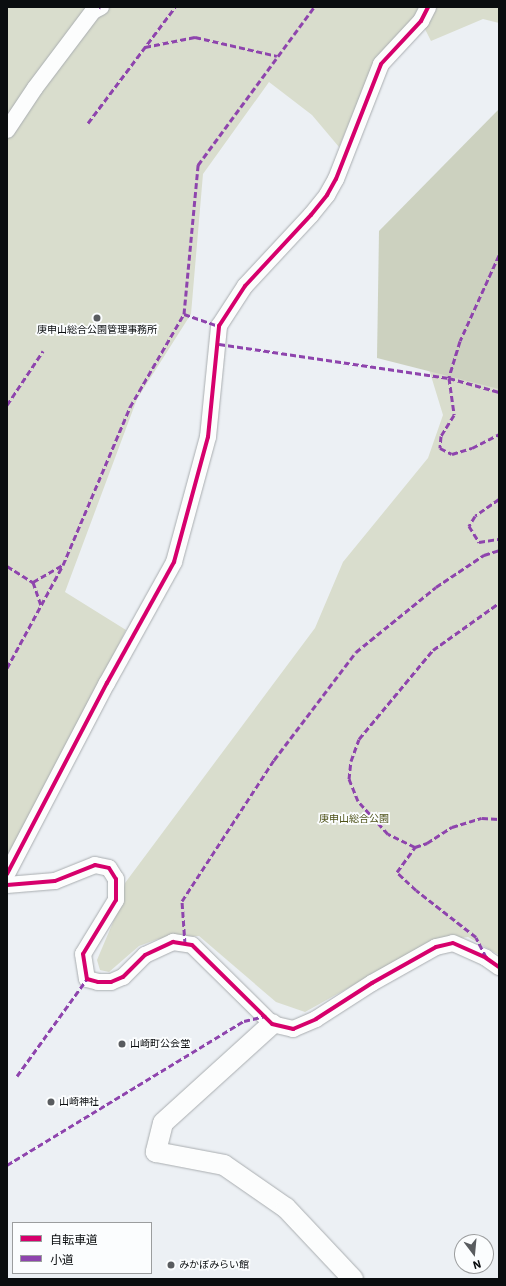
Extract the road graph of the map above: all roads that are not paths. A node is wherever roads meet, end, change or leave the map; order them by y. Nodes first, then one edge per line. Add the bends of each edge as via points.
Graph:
1 (101, 7) edge
2 (428, 7) edge
3 (7, 130) edge
4 (7, 874) edge
5 (7, 885) edge
6 (499, 967) edge
7 (272, 1024) junction
8 (353, 1279) edge

1 - 3 street via 93,11
2 - 4 street via 421,21 381,64 336,179 311,215 245,286 219,326 208,438 174,562
5 - 7 street via 55,881 95,865 109,868 116,879 116,900 83,954 87,979 111,982 123,977 145,955 173,942 192,945
6 - 7 street via 453,943 436,947 372,983 316,1019 293,1029
7 - 8 street via 163,1123 156,1152 224,1165 286,1208

